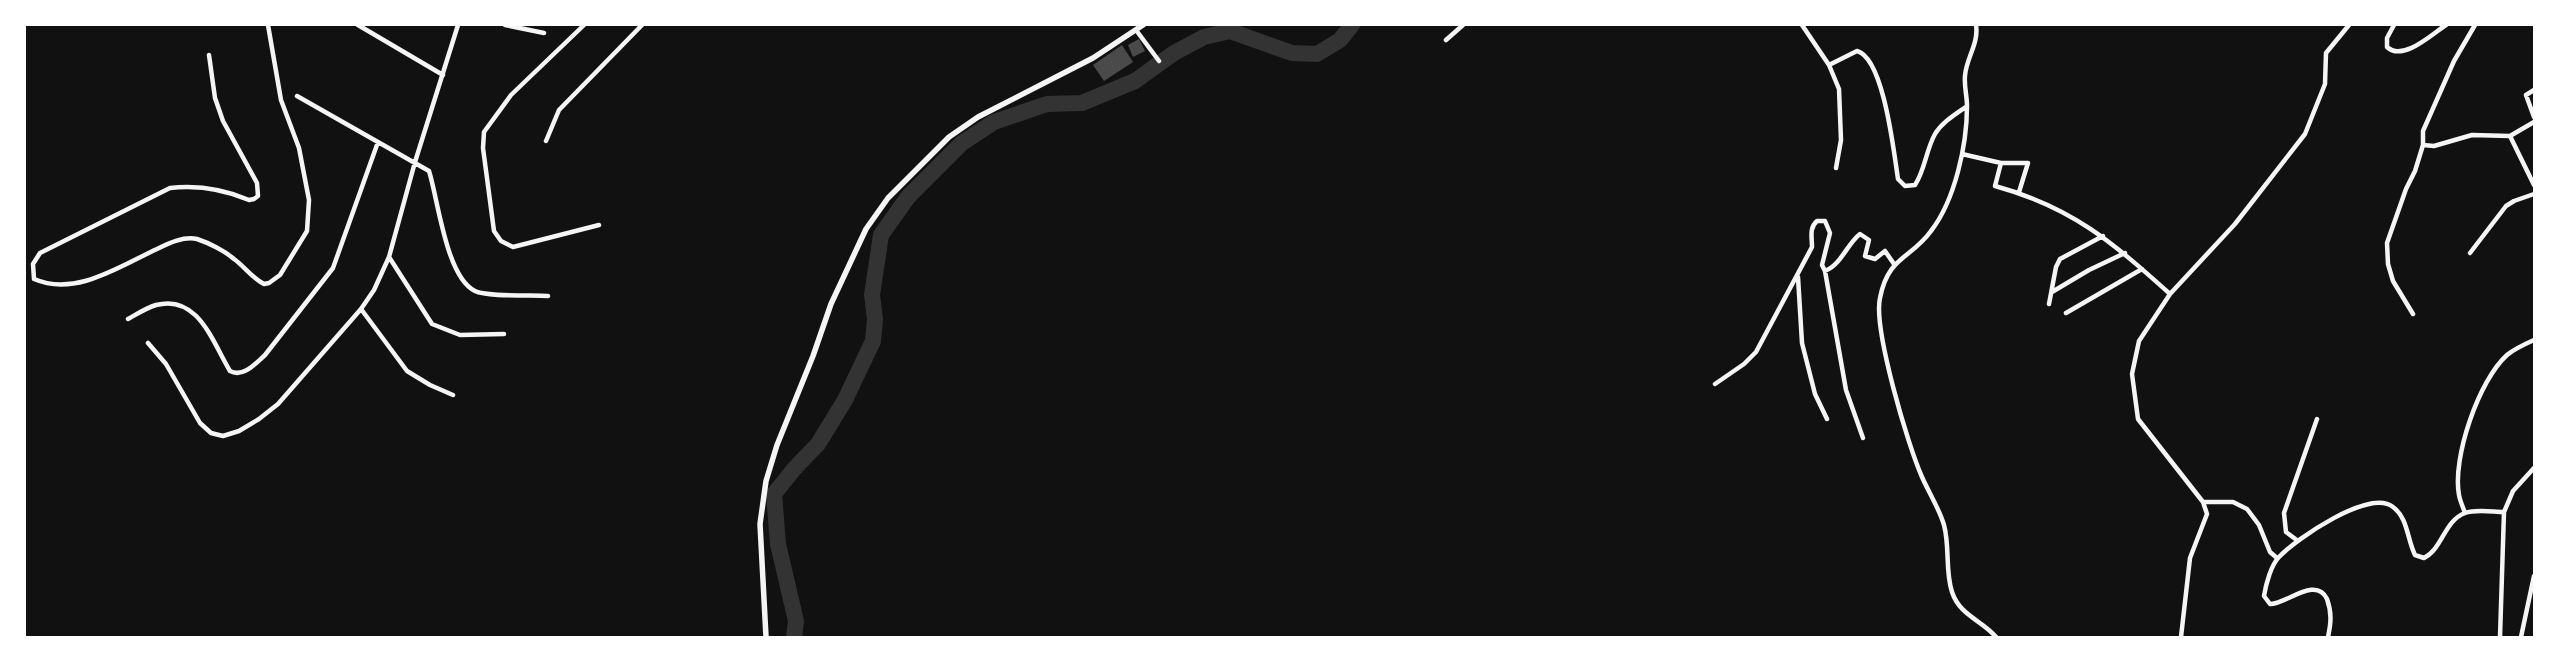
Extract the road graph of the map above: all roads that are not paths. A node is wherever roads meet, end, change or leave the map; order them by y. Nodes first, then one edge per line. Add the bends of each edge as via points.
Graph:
1 (268, 25) edge
2 (358, 25) edge
3 (505, 25) edge
4 (584, 25) edge
5 (642, 25) edge
6 (1143, 25) edge
7 (1463, 25) edge
8 (1802, 25) edge
9 (1976, 25) edge
10 (2349, 25) edge
11 (2394, 25) edge
12 (2446, 25) edge
13 (2475, 25) edge
14 (456, 26) edge
15 (1136, 30) junction
16 (544, 33) dead end
17 (1446, 40) dead end
18 (209, 55) dead end
19 (1159, 62) dead end
20 (1828, 65) junction
21 (443, 75) junction
22 (2534, 90) edge
23 (297, 96) dead end
24 (1967, 106) junction
25 (2534, 117) edge
26 (2534, 122) edge
27 (2510, 136) junction
28 (546, 141) dead end
29 (378, 142) junction
30 (2423, 145) junction
31 (1962, 154) junction
32 (415, 162) junction
33 (2001, 163) junction
34 (1836, 168) dead end
35 (2534, 185) edge
36 (2019, 192) junction
37 (2534, 194) edge
38 (599, 225) dead end
39 (2103, 236) junction
40 (2470, 252) dead end
41 (2125, 253) junction
42 (388, 257) junction
43 (1894, 264) junction
44 (2142, 269) junction
45 (1825, 271) junction
46 (1798, 276) junction
47 (2052, 292) junction
48 (2170, 294) junction
49 (548, 296) dead end
50 (2049, 304) dead end
51 (361, 309) junction
52 (2066, 313) dead end
53 (2413, 314) dead end
54 (128, 319) dead end
55 (504, 334) dead end
56 (2534, 340) edge
57 (148, 343) dead end
58 (1715, 384) dead end
59 (453, 395) dead end
60 (1827, 419) dead end
61 (2318, 419) dead end
62 (1863, 438) dead end
63 (2534, 468) edge
64 (2203, 502) junction
65 (2504, 512) junction
66 (2465, 513) junction
67 (2298, 541) junction
68 (2278, 558) junction
69 (2534, 576) edge
70 (766, 637) edge
71 (1996, 637) edge
72 (2181, 637) edge
73 (2328, 637) edge
74 (2500, 637) edge
75 (2520, 637) edge

1 - 18 street via 280,100 299,148 309,200 307,230 280,276 264,284 234,258 205,242 190,238 170,242 79,283 44,283 34,279 33,264 40,252 170,188 216,189 249,200 258,196 257,183 223,121 215,98
2 - 21 street
3 - 16 street
4 - 38 street via 512,95 484,132 483,148 494,230 501,241 513,247
5 - 28 street via 559,110
6 - 15 street
7 - 17 street
8 - 20 street
9 - 24 street via 1977,34 1965,75
10 - 48 street via 2326,53 2325,84 2305,134 2234,224
11 - 12 street via 2387,38 2387,47 2392,52 2412,48
13 - 30 street via 2454,61 2423,131
14 - 21 street
15 - 19 street
15 - 70 street via 1093,58 985,112 949,137 906,177 866,229 831,304 766,481 760,524
20 - 24 street via 1856,51 1865,56 1883,92 1898,179 1905,186 1915,186 1935,134
20 - 34 street via 1839,89 1841,140
21 - 32 street
22 - 25 street via 2526,95
23 - 29 street
24 - 31 street
26 - 27 street
27 - 30 street via 2472,135 2434,146
27 - 35 street
29 - 32 street
29 - 54 street via 333,268 265,355 252,366 242,372 230,370 197,315 188,308 172,303 161,304
30 - 53 street via 2387,243 2393,281
31 - 33 street
31 - 43 street via 1941,216 1932,230
32 - 42 street
32 - 49 street via 429,171 444,237 469,287 482,292
33 - 36 street via 1995,186
33 - 36 street via 2028,163
36 - 39 street
37 - 40 street via 2506,206
39 - 41 street
39 - 47 street via 2060,259
41 - 44 street
41 - 47 street
42 - 51 street via 374,290
42 - 55 street via 432,324 460,335
43 - 45 street via 1886,251 1875,259 1866,256 1869,240 1860,234 1834,266
43 - 71 street via 1880,298 1878,316 1902,419 1921,476 1944,527 1952,592 1970,618 1984,625
44 - 48 street
44 - 52 street
45 - 46 street via 1822,260 1830,232 1825,221 1817,221 1811,230 1812,247
45 - 62 street via 1846,390
46 - 58 street via 1756,352
46 - 60 street via 1802,343 1815,394
47 - 50 street
48 - 64 street via 2139,341 2132,374 2138,419
51 - 57 street via 278,404 231,434 216,435 206,430 166,364
51 - 59 street via 407,371
56 - 66 street via 2507,356 2486,382 2468,427 2461,448 2458,494
61 - 67 street via 2284,514 2286,532
63 - 65 street via 2513,491
64 - 68 street via 2233,502 2247,509 2259,525 2270,552
64 - 72 street via 2207,514 2190,558
65 - 66 street
65 - 74 street
66 - 67 street via 2449,525 2434,553 2424,558 2415,554 2401,514 2392,505 2380,502 2368,503 2331,520
67 - 68 street
68 - 73 street via 2266,585 2264,596 2267,602 2277,604 2308,590 2325,595 2332,610
69 - 75 street

